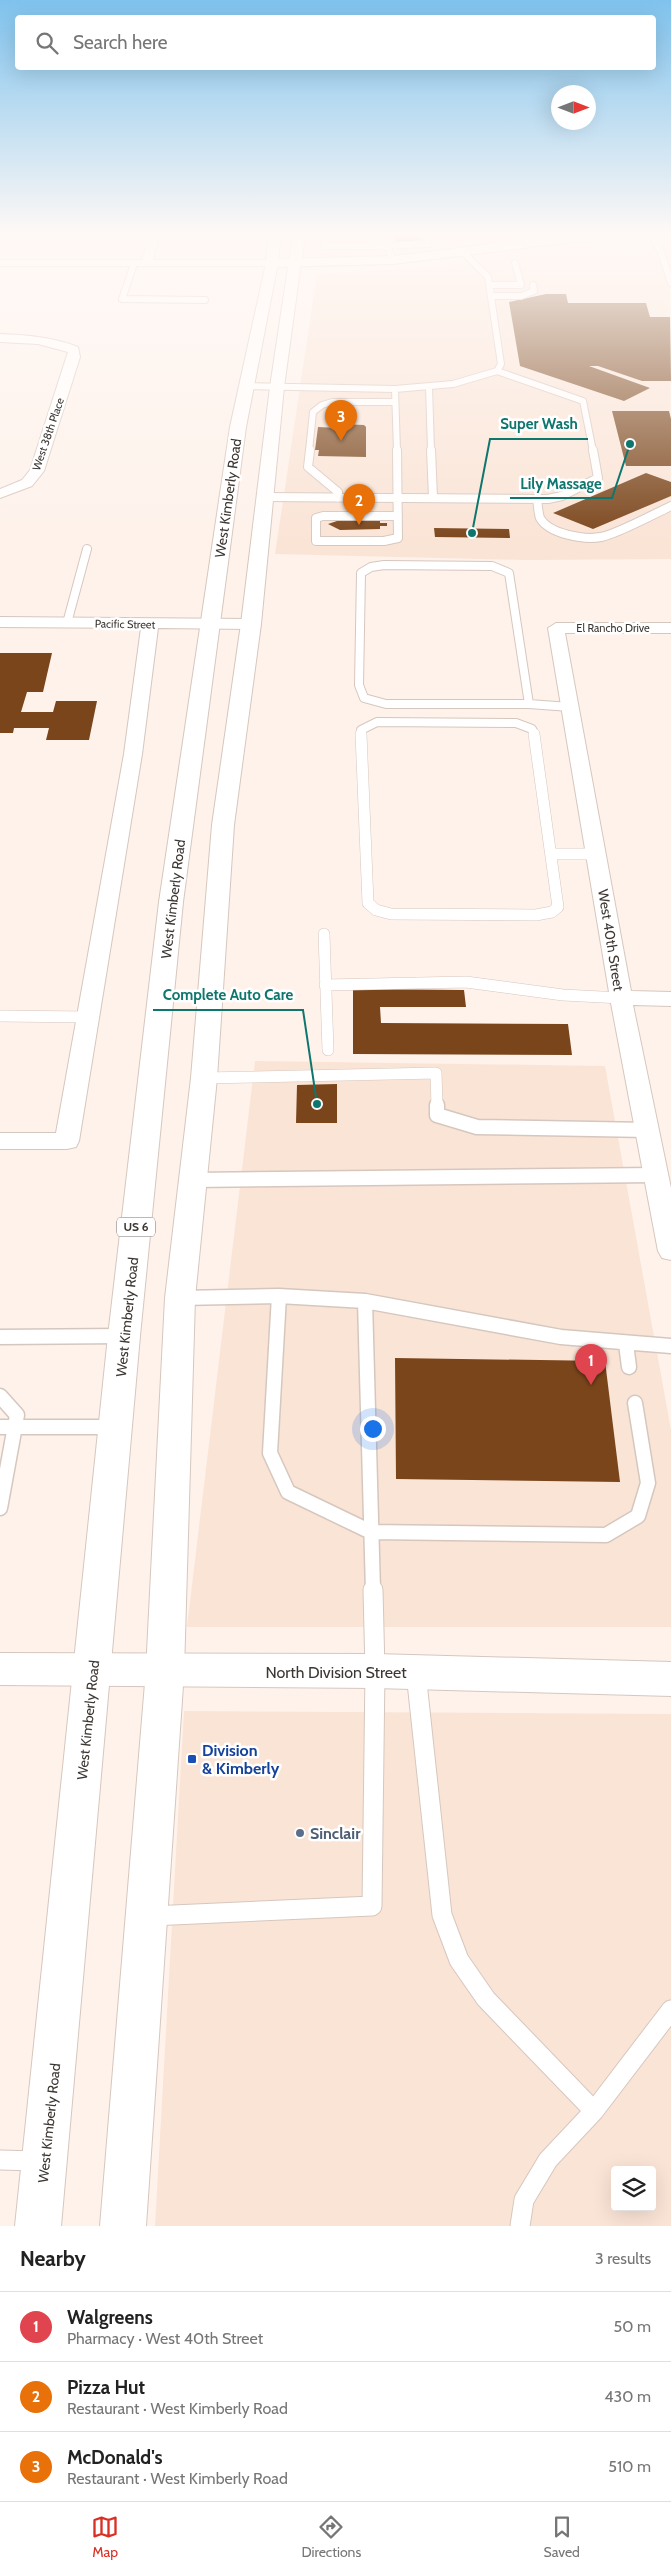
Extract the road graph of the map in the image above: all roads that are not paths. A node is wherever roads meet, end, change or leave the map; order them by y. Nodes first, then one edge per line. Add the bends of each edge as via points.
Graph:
1 (0, 338) edge
2 (260, 338) edge
3 (279, 338) edge
4 (498, 338) edge
5 (497, 370) junction
6 (246, 386) junction
7 (277, 387) junction
8 (429, 387) junction
9 (395, 389) junction
10 (395, 402) junction
11 (6, 492) edge
12 (264, 497) junction
13 (433, 497) junction
14 (338, 498) junction
15 (399, 499) junction
16 (537, 499) junction
17 (671, 506) edge
18 (398, 516) junction
19 (87, 549) dead end
20 (0, 622) edge
21 (67, 623) junction
22 (150, 624) junction
23 (210, 624) junction
24 (250, 624) junction
25 (556, 628) joint
26 (671, 628) edge
27 (529, 704) junction
28 (570, 707) junction
29 (552, 854) junction
30 (597, 854) junction
31 (324, 934) dead end
32 (325, 985) junction
33 (621, 998) junction
34 (671, 998) edge
35 (0, 1016) edge
36 (88, 1017) junction
37 (328, 1050) dead end
38 (204, 1078) junction
39 (648, 1130) junction
40 (0, 1141) edge
41 (656, 1175) junction
42 (193, 1180) junction
43 (671, 1251) edge
44 (279, 1296) junction
45 (180, 1298) junction
46 (365, 1302) junction
47 (124, 1336) junction
48 (0, 1337) edge
49 (626, 1344) junction
50 (671, 1346) edge
51 (629, 1367) dead end
52 (0, 1396) edge
53 (635, 1403) dead end
54 (7, 1427) edge
55 (116, 1427) junction
56 (4, 1459) edge
57 (0, 1508) edge
58 (371, 1532) junction
59 (0, 1669) edge
60 (93, 1671) junction
61 (165, 1671) junction
62 (375, 1671) junction
63 (416, 1673) junction
64 (671, 1679) edge
65 (146, 1916) junction
66 (671, 2010) edge
67 (594, 2111) junction
68 (0, 2160) edge
69 (45, 2162) junction
70 (38, 2226) edge
71 (123, 2226) edge
72 (520, 2226) edge

1 - 11 street, West 38th Place via 41,339 74,350 36,471 27,483
2 - 6 main road, West Kimberly Road / US 6
3 - 7 main road, West Kimberly Road / US 6
4 - 5 lane via 501,364
5 - 8 lane via 468,381
5 - 16 lane via 571,395 584,404 598,478 562,496
6 - 7 lane
6 - 23 main road, West Kimberly Road / US 6
7 - 9 lane
7 - 12 main road, West Kimberly Road / US 6
8 - 9 lane
8 - 13 lane
9 - 10 lane
10 - 14 lane via 332,402 313,412 308,467 338,492
10 - 15 lane
12 - 14 lane
12 - 24 main road, West Kimberly Road / US 6
13 - 15 lane
13 - 16 lane
14 - 15 lane
15 - 18 lane
16 - 17 lane via 541,519 546,524 591,539
18 - 18 lane via 398,538 316,541 316,518
19 - 21 lane
20 - 21 street, Pacific Street
21 - 22 street, Pacific Street
22 - 23 street, Pacific Street
22 - 36 street via 133,758
23 - 24 street, Pacific Street
23 - 47 main road, West Kimberly Road / US 6 via 171,902
24 - 38 main road, West Kimberly Road / US 6 via 223,825
25 - 26 street, El Rancho Drive
25 - 28 street, West 40th Street
27 - 27 lane via 509,573 492,566 384,565 361,572 359,685 364,698 386,704
27 - 28 lane
28 - 30 street, West 40th Street
29 - 29 lane via 532,729 516,723 377,722 361,730 368,903 376,910 391,914 536,915 552,912 558,906
29 - 30 lane
30 - 33 street, West 40th Street
31 - 32 lane
32 - 33 lane via 466,982 563,995
32 - 37 lane
33 - 34 street
33 - 39 street, West 40th Street
35 - 36 lane
36 - 40 street via 67,1142
38 - 39 lane via 436,1072 437,1115 477,1127
38 - 42 main road, West Kimberly Road / US 6
39 - 41 street, West 40th Street
41 - 42 lane
41 - 43 street, West 40th Street
42 - 45 main road, West Kimberly Road / US 6
44 - 45 lane
44 - 46 lane
44 - 58 lane via 270,1453 288,1492
45 - 61 main road, West Kimberly Road / US 6
46 - 49 lane via 561,1337
46 - 58 lane
47 - 48 lane
47 - 55 main road, West Kimberly Road / US 6
49 - 50 lane
49 - 51 lane
52 - 54 lane via 17,1415
53 - 58 lane via 648,1483 638,1516 606,1535
54 - 55 lane
54 - 56 lane
55 - 60 main road, West Kimberly Road / US 6
56 - 57 lane
58 - 62 lane
59 - 60 main road, North Division Street
60 - 61 main road, North Division Street
60 - 69 main road, West Kimberly Road / US 6
61 - 62 main road, North Division Street
61 - 65 main road, West Kimberly Road / US 6
62 - 63 main road, North Division Street
62 - 65 lane via 372,1906
63 - 64 main road, North Division Street
63 - 67 lane via 442,1915 459,1960 486,1999
65 - 71 main road, West Kimberly Road / US 6
66 - 67 lane
67 - 72 lane via 548,2160 524,2200
68 - 69 lane
69 - 70 main road, West Kimberly Road / US 6

